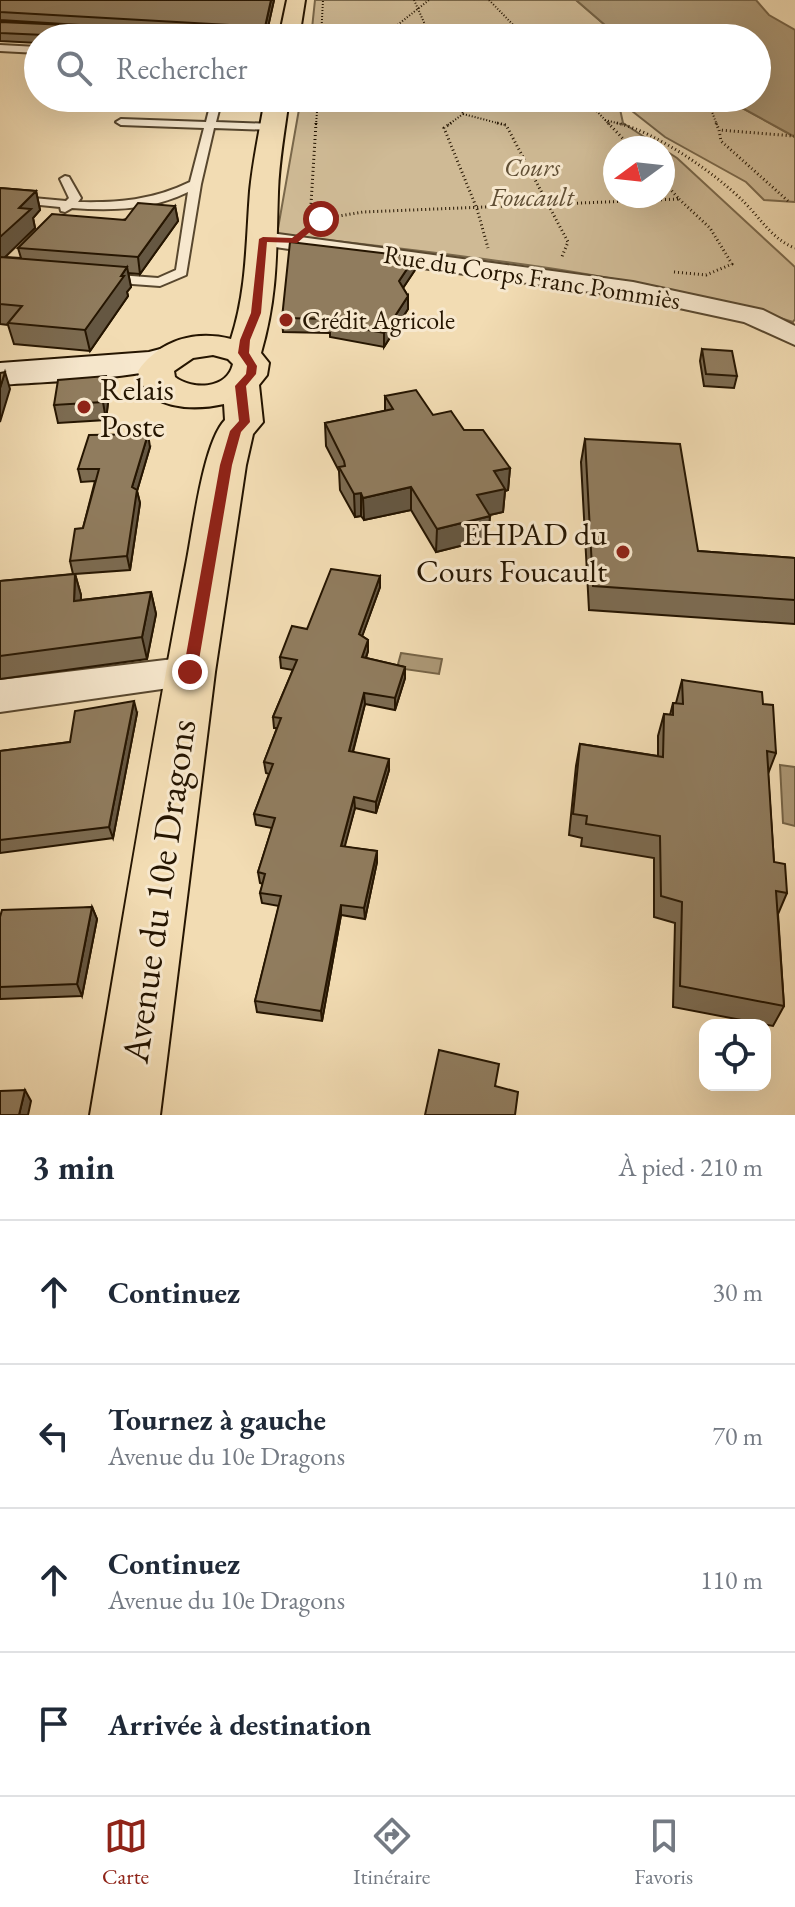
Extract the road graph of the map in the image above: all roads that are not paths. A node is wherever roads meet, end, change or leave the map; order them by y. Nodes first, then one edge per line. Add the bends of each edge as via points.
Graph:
1 (296, 0) edge
2 (292, 24) edge
3 (0, 48) edge
4 (24, 49) edge
5 (214, 112) edge
6 (276, 112) edge
7 (121, 122) dead end
8 (210, 127) junction
9 (274, 127) junction
10 (65, 179) dead end
11 (195, 184) junction
12 (0, 198) edge
13 (70, 203) junction
14 (60, 214) edge
15 (278, 240) junction
16 (99, 277) edge
17 (795, 337) edge
18 (201, 346) junction
19 (163, 370) junction
20 (0, 374) edge
21 (240, 390) junction
22 (190, 672) junction
23 (0, 696) edge
24 (125, 1115) edge

1 - 2 main road
3 - 4 lane
5 - 8 lane
6 - 9 main road, Avenue du 10e Dragons
7 - 8 lane
8 - 9 lane
8 - 11 lane
9 - 15 main road, Avenue du 10e Dragons via 264,189
10 - 13 lane via 75,198
11 - 13 lane via 177,195 121,207
11 - 16 lane via 182,272 160,282
12 - 13 lane
13 - 14 lane
15 - 17 street, Rue du Corps Franc Pommiès via 557,268 753,316
15 - 18 main road, Avenue du 10e Dragons via 252,260 236,313
15 - 21 main road, Avenue du 10e Dragons via 245,340
18 - 19 main road
18 - 21 main road via 227,347
19 - 20 street via 86,367
19 - 21 main road via 173,393 196,397 221,414
21 - 22 main road, Avenue du 10e Dragons
22 - 23 street
22 - 24 main road, Avenue du 10e Dragons

